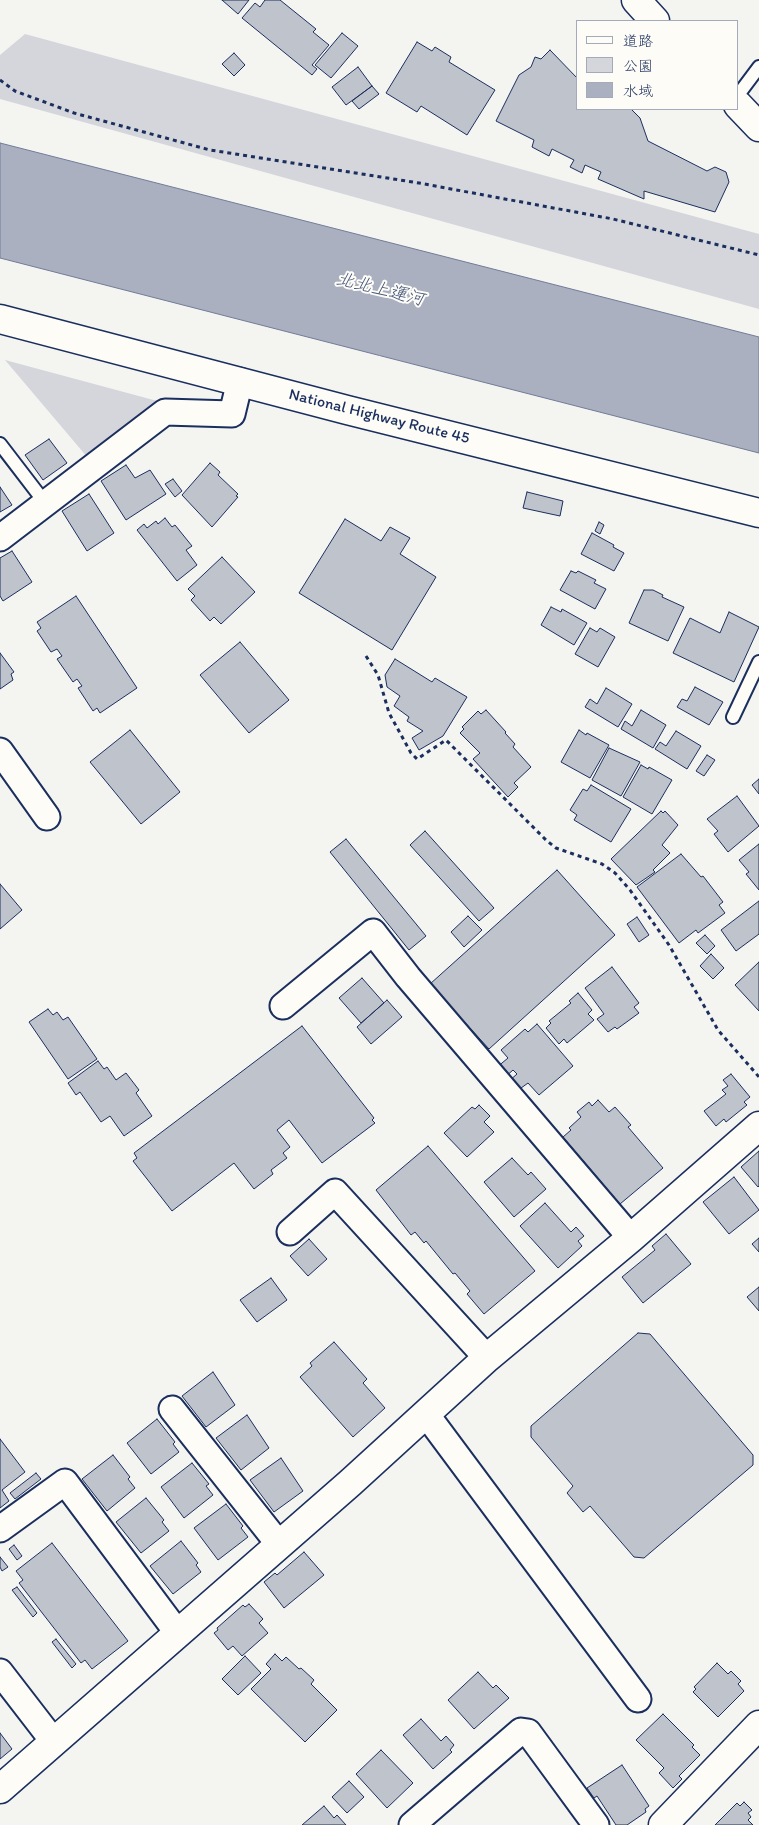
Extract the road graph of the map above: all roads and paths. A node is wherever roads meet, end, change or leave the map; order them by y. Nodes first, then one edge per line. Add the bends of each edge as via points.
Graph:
1 (636, 0) edge
2 (654, 20) edge
3 (759, 67) edge
4 (0, 80) edge
5 (739, 94) edge
6 (739, 106) edge
7 (759, 127) edge
8 (759, 256) edge
9 (0, 319) edge
10 (240, 382) junction
11 (0, 444) edge
12 (46, 504) junction
13 (759, 513) edge
14 (0, 538) edge
15 (366, 656) dead end
16 (759, 662) edge
17 (733, 717) dead end
18 (0, 751) edge
19 (47, 817) dead end
20 (283, 1006) dead end
21 (759, 1077) edge
22 (759, 1126) edge
23 (290, 1232) dead end
24 (631, 1238) junction
25 (487, 1358) junction
26 (172, 1409) dead end
27 (426, 1414) junction
28 (0, 1529) edge
29 (278, 1543) junction
30 (177, 1632) junction
31 (0, 1672) edge
32 (638, 1699) dead end
33 (759, 1725) edge
34 (54, 1742) junction
35 (0, 1789) edge
36 (412, 1825) edge
37 (596, 1825) edge
38 (663, 1825) edge

1 - 2 main road
3 - 5 lane
4 - 8 path via 15,91 74,113 210,150 419,183 604,217
6 - 7 main road
9 - 10 main road, National Highway Route 45
10 - 12 street via 232,414 165,412
10 - 13 main road, National Highway Route 45
11 - 12 lane
12 - 14 street
15 - 21 path via 378,675 389,713 417,759 446,740 556,848 602,864 615,873 669,945 718,1030
16 - 17 lane
18 - 19 street
20 - 24 street via 373,932
22 - 24 main road
23 - 25 street via 335,1192
24 - 25 main road
25 - 27 main road
26 - 29 street
27 - 29 main road
27 - 32 street
28 - 30 street via 65,1482
29 - 30 main road
30 - 34 main road
31 - 34 street
33 - 38 main road
34 - 35 main road
36 - 37 street via 521,1731 528,1732

